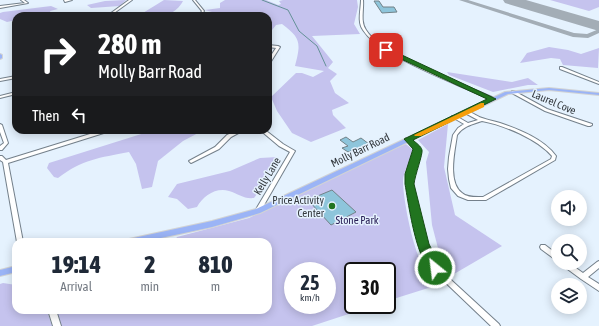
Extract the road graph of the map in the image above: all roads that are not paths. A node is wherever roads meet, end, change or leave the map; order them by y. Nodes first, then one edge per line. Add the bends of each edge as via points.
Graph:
1 (22, 0) edge
2 (71, 0) edge
3 (131, 0) edge
4 (194, 0) edge
5 (362, 0) edge
6 (65, 1) dead end
7 (0, 8) edge
8 (114, 12) edge
9 (202, 12) edge
10 (272, 46) edge
11 (272, 57) edge
12 (561, 68) dead end
13 (0, 76) edge
14 (12, 77) edge
15 (12, 78) edge
16 (0, 81) edge
17 (599, 83) edge
18 (513, 92) junction
19 (12, 94) edge
20 (599, 94) edge
21 (0, 97) edge
22 (493, 99) junction
23 (466, 112) junction
24 (454, 117) junction
25 (482, 120) junction
26 (0, 125) edge
27 (468, 125) junction
28 (590, 125) dead end
29 (93, 134) edge
30 (233, 134) edge
31 (267, 134) edge
32 (408, 139) junction
33 (0, 149) edge
34 (0, 157) edge
35 (191, 161) dead end
36 (5, 162) junction
37 (258, 211) junction
38 (19, 238) edge
39 (147, 238) edge
40 (543, 247) dead end
41 (551, 253) edge
42 (599, 264) edge
43 (12, 270) edge
44 (574, 270) edge
45 (0, 273) edge
46 (583, 277) junction
47 (599, 288) edge
48 (53, 314) edge
49 (57, 326) edge
50 (496, 326) edge

1 - 7 street via 26,3
2 - 6 street
3 - 8 street
4 - 9 street
5 - 22 street via 362,24 376,43 404,59
10 - 11 street via 278,47
12 - 17 street
13 - 14 street
15 - 16 street
18 - 20 main road, Molly Barr Road via 549,89
18 - 22 main road, Molly Barr Road
18 - 28 street, Laurel Cove via 546,110
19 - 21 street
22 - 23 main road, Molly Barr Road
23 - 24 main road, Molly Barr Road
23 - 25 street
24 - 27 street
24 - 32 main road, Molly Barr Road
25 - 27 street
25 - 27 street via 498,122 544,146 554,156 552,160 484,199 468,198 454,189 449,172 457,131
26 - 33 street via 6,143
29 - 36 street
30 - 35 street via 217,148
31 - 37 street, Kelly Lane via 281,145 293,150
32 - 37 main road, Molly Barr Road
32 - 50 street via 417,148 410,184 428,258 448,281
34 - 36 street
36 - 38 street
37 - 39 main road, Molly Barr Road
40 - 41 street
42 - 46 street
43 - 45 main road
44 - 46 street
46 - 47 street
48 - 49 street

